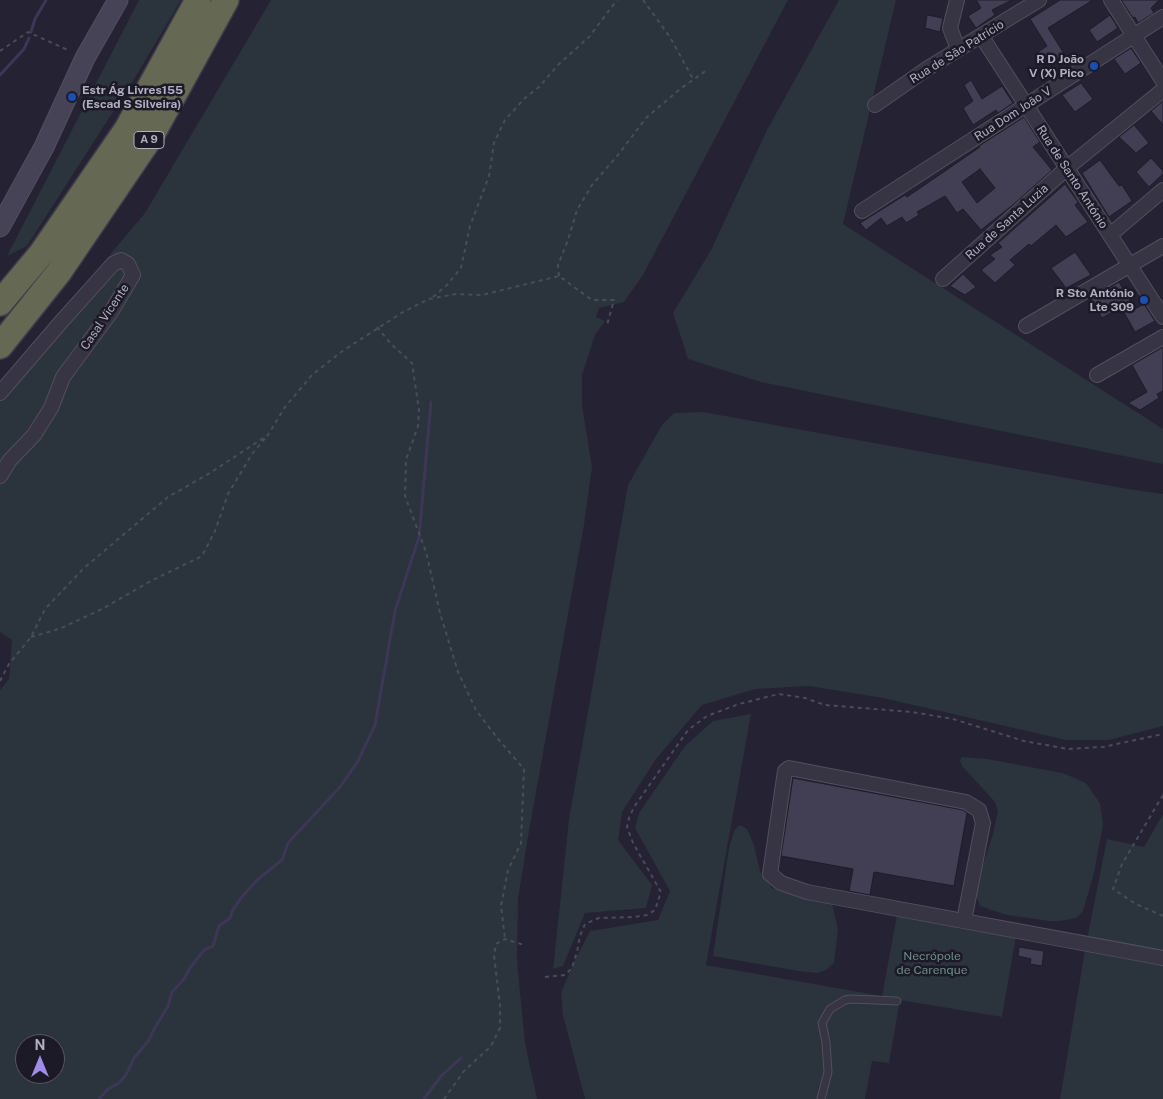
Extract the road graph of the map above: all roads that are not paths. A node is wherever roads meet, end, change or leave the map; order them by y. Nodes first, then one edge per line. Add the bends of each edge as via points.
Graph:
1 (118, 0) edge
2 (198, 0) edge
3 (226, 0) edge
4 (957, 0) edge
5 (1040, 0) edge
6 (1111, 0) edge
7 (1163, 16) edge
8 (1134, 35) junction
9 (982, 36) junction
10 (958, 49) junction
11 (1163, 81) edge
12 (1163, 90) edge
13 (875, 106) dead end
14 (1026, 106) junction
15 (1067, 168) junction
16 (1163, 190) edge
17 (862, 211) dead end
18 (0, 227) edge
19 (1110, 235) junction
20 (1163, 246) edge
21 (1130, 266) junction
22 (943, 279) dead end
23 (0, 303) edge
24 (1163, 317) edge
25 (1026, 326) dead end
26 (1163, 337) edge
27 (0, 346) edge
28 (1096, 375) dead end
29 (0, 393) edge
30 (0, 476) edge
31 (964, 921) junction
32 (1163, 958) edge
33 (897, 1002) dead end
34 (821, 1099) edge

1 - 18 street via 85,58 44,147
2 - 23 highway, A 9 via 127,129 42,254
3 - 27 highway, A 9 via 150,138 59,272
4 - 10 street via 950,28
5 - 9 street, Rua de São Patrício
6 - 8 street
7 - 8 street, Rua Dom João V
8 - 11 street
8 - 14 street, Rua Dom João V
9 - 10 street, Rua de São Patrício
9 - 14 street, Rua de Santo António
10 - 13 street, Rua de São Patrício
12 - 15 street, Rua de Santa Luzia
14 - 15 street, Rua de Santo António
14 - 17 street, Rua Dom João V
15 - 19 street, Rua de Santo António
15 - 22 street, Rua de Santa Luzia
16 - 19 street
19 - 21 street, Rua de Santo António
20 - 21 street
21 - 24 street, Rua de Santo António
21 - 25 street
26 - 28 street
29 - 30 street, Casal Vicente via 113,264 121,260 128,264 133,275 111,312 63,377 51,408 34,435 10,460
31 - 31 street via 806,892 782,884 770,874 784,771 789,768 956,800 979,810 983,823
31 - 32 street
33 - 34 lane via 851,999 830,1009 822,1023 828,1072

